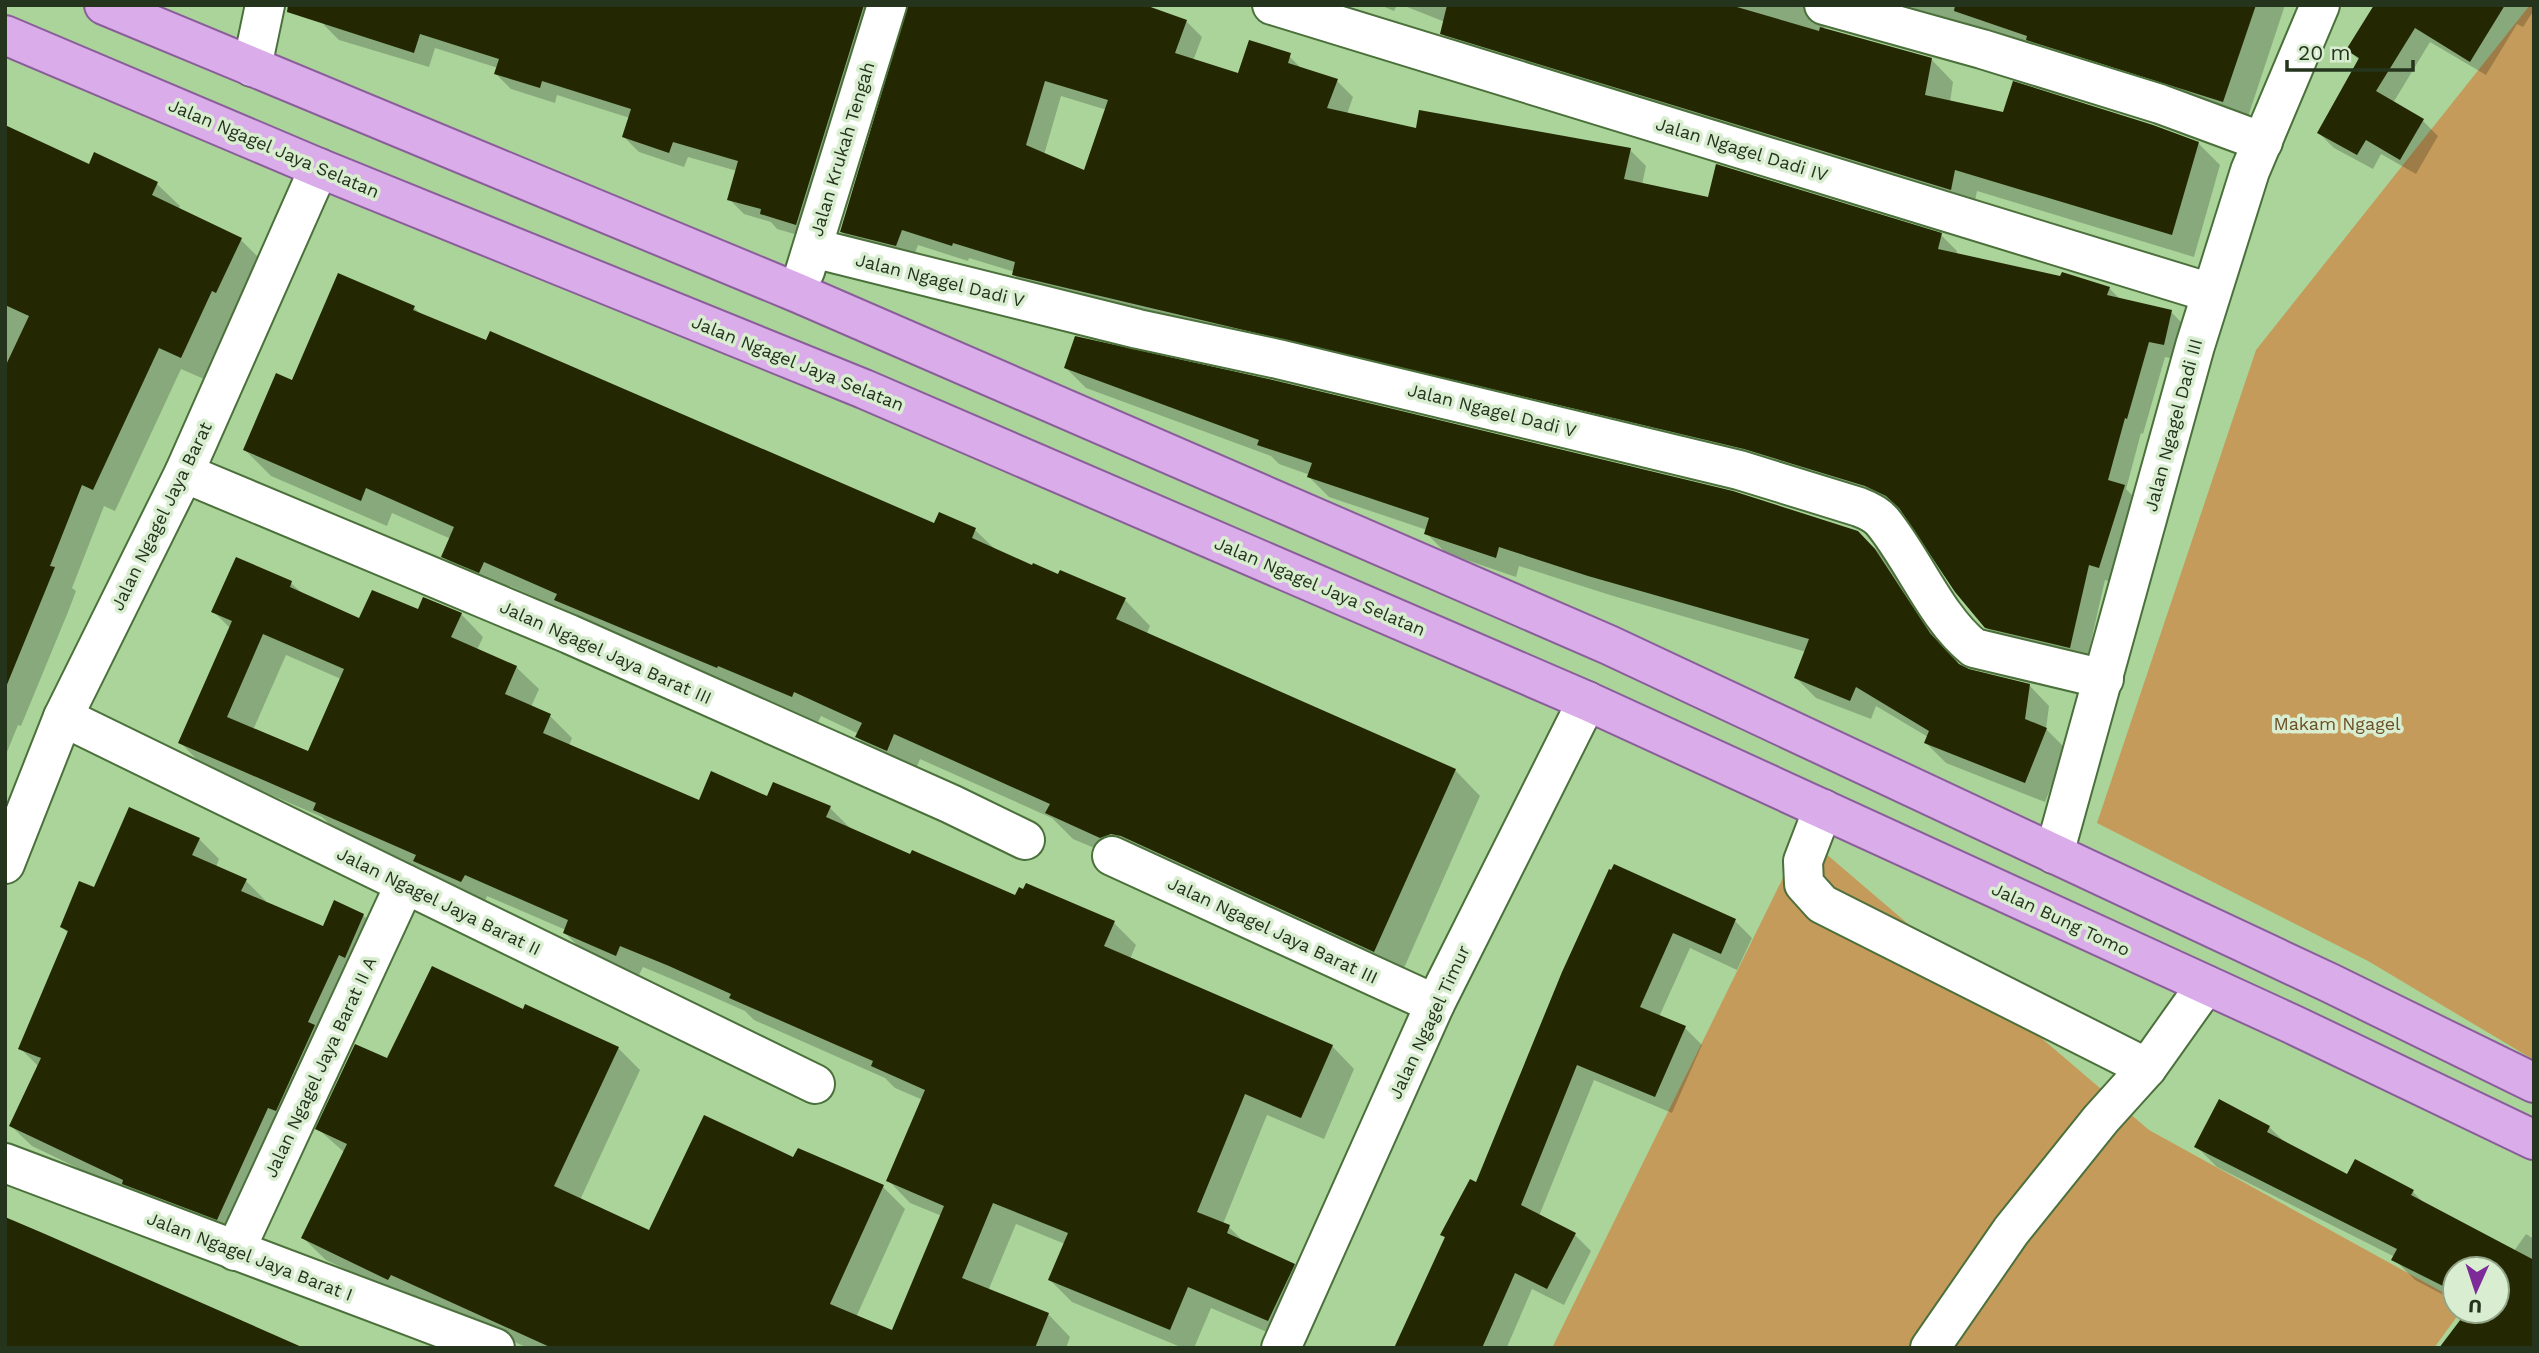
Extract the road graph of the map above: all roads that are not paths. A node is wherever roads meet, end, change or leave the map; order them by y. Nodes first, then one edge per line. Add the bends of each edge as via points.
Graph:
1 (104, 5) edge
2 (265, 5) edge
3 (887, 5) edge
4 (1272, 5) edge
5 (1824, 5) edge
6 (2320, 5) edge
7 (5, 35) edge
8 (252, 67) junction
9 (2263, 142) junction
10 (319, 168) junction
11 (813, 248) junction
12 (798, 293) junction
13 (2211, 293) junction
14 (1119, 432) junction
15 (184, 474) junction
16 (1094, 488) junction
17 (2104, 679) junction
18 (1587, 701) junction
19 (63, 717) junction
20 (1823, 809) junction
21 (1025, 839) dead end
22 (2054, 854) junction
23 (1112, 856) dead end
24 (5, 864) edge
25 (405, 884) junction
26 (2206, 985) junction
27 (1435, 1004) junction
28 (2147, 1068) junction
29 (2534, 1083) edge
30 (815, 1084) dead end
31 (2534, 1140) edge
32 (5, 1163) edge
33 (235, 1251) junction
34 (495, 1348) edge
35 (1281, 1348) edge
36 (1930, 1348) edge

1 - 8 main road
2 - 8 street
3 - 11 street, Jalan Krukah Tengah
4 - 13 street, Jalan Ngagel Dadi IV
5 - 9 street via 2160,104
6 - 9 street, Jalan Ngagel Dadi III
7 - 10 main road, Jalan Ngagel Jaya Selatan
8 - 12 main road
9 - 13 street, Jalan Ngagel Dadi III
10 - 15 street, Jalan Ngagel Jaya Barat
10 - 16 main road, Jalan Ngagel Jaya Selatan via 864,389
11 - 12 street, Jalan Krukah Tengah
11 - 17 street, Jalan Ngagel Dadi V via 1739,470 1859,507 1882,521 1929,593 1974,648
12 - 14 main road
13 - 17 street, Jalan Ngagel Dadi III
14 - 16 main road
14 - 22 main road via 1609,645
15 - 19 street, Jalan Ngagel Jaya Barat
15 - 21 street, Jalan Ngagel Jaya Barat III via 569,634
16 - 18 main road, Jalan Ngagel Jaya Selatan
17 - 22 street, Jalan Ngagel Dadi III
18 - 20 main road, Jalan Bung Tomo
18 - 27 street, Jalan Ngagel Timur
19 - 24 street, Jalan Ngagel Jaya Barat
19 - 25 street, Jalan Ngagel Jaya Barat II
20 - 26 main road, Jalan Bung Tomo
20 - 28 street via 1803,862 1804,884 1822,904
22 - 29 main road
23 - 27 street, Jalan Ngagel Jaya Barat III
25 - 30 street, Jalan Ngagel Jaya Barat II
25 - 33 street, Jalan Ngagel Jaya Barat II A
26 - 28 street
26 - 31 main road, Jalan Bung Tomo
27 - 35 street, Jalan Ngagel Timur
28 - 36 street via 2011,1231
32 - 33 street, Jalan Ngagel Jaya Barat I
33 - 34 street, Jalan Ngagel Jaya Barat I

